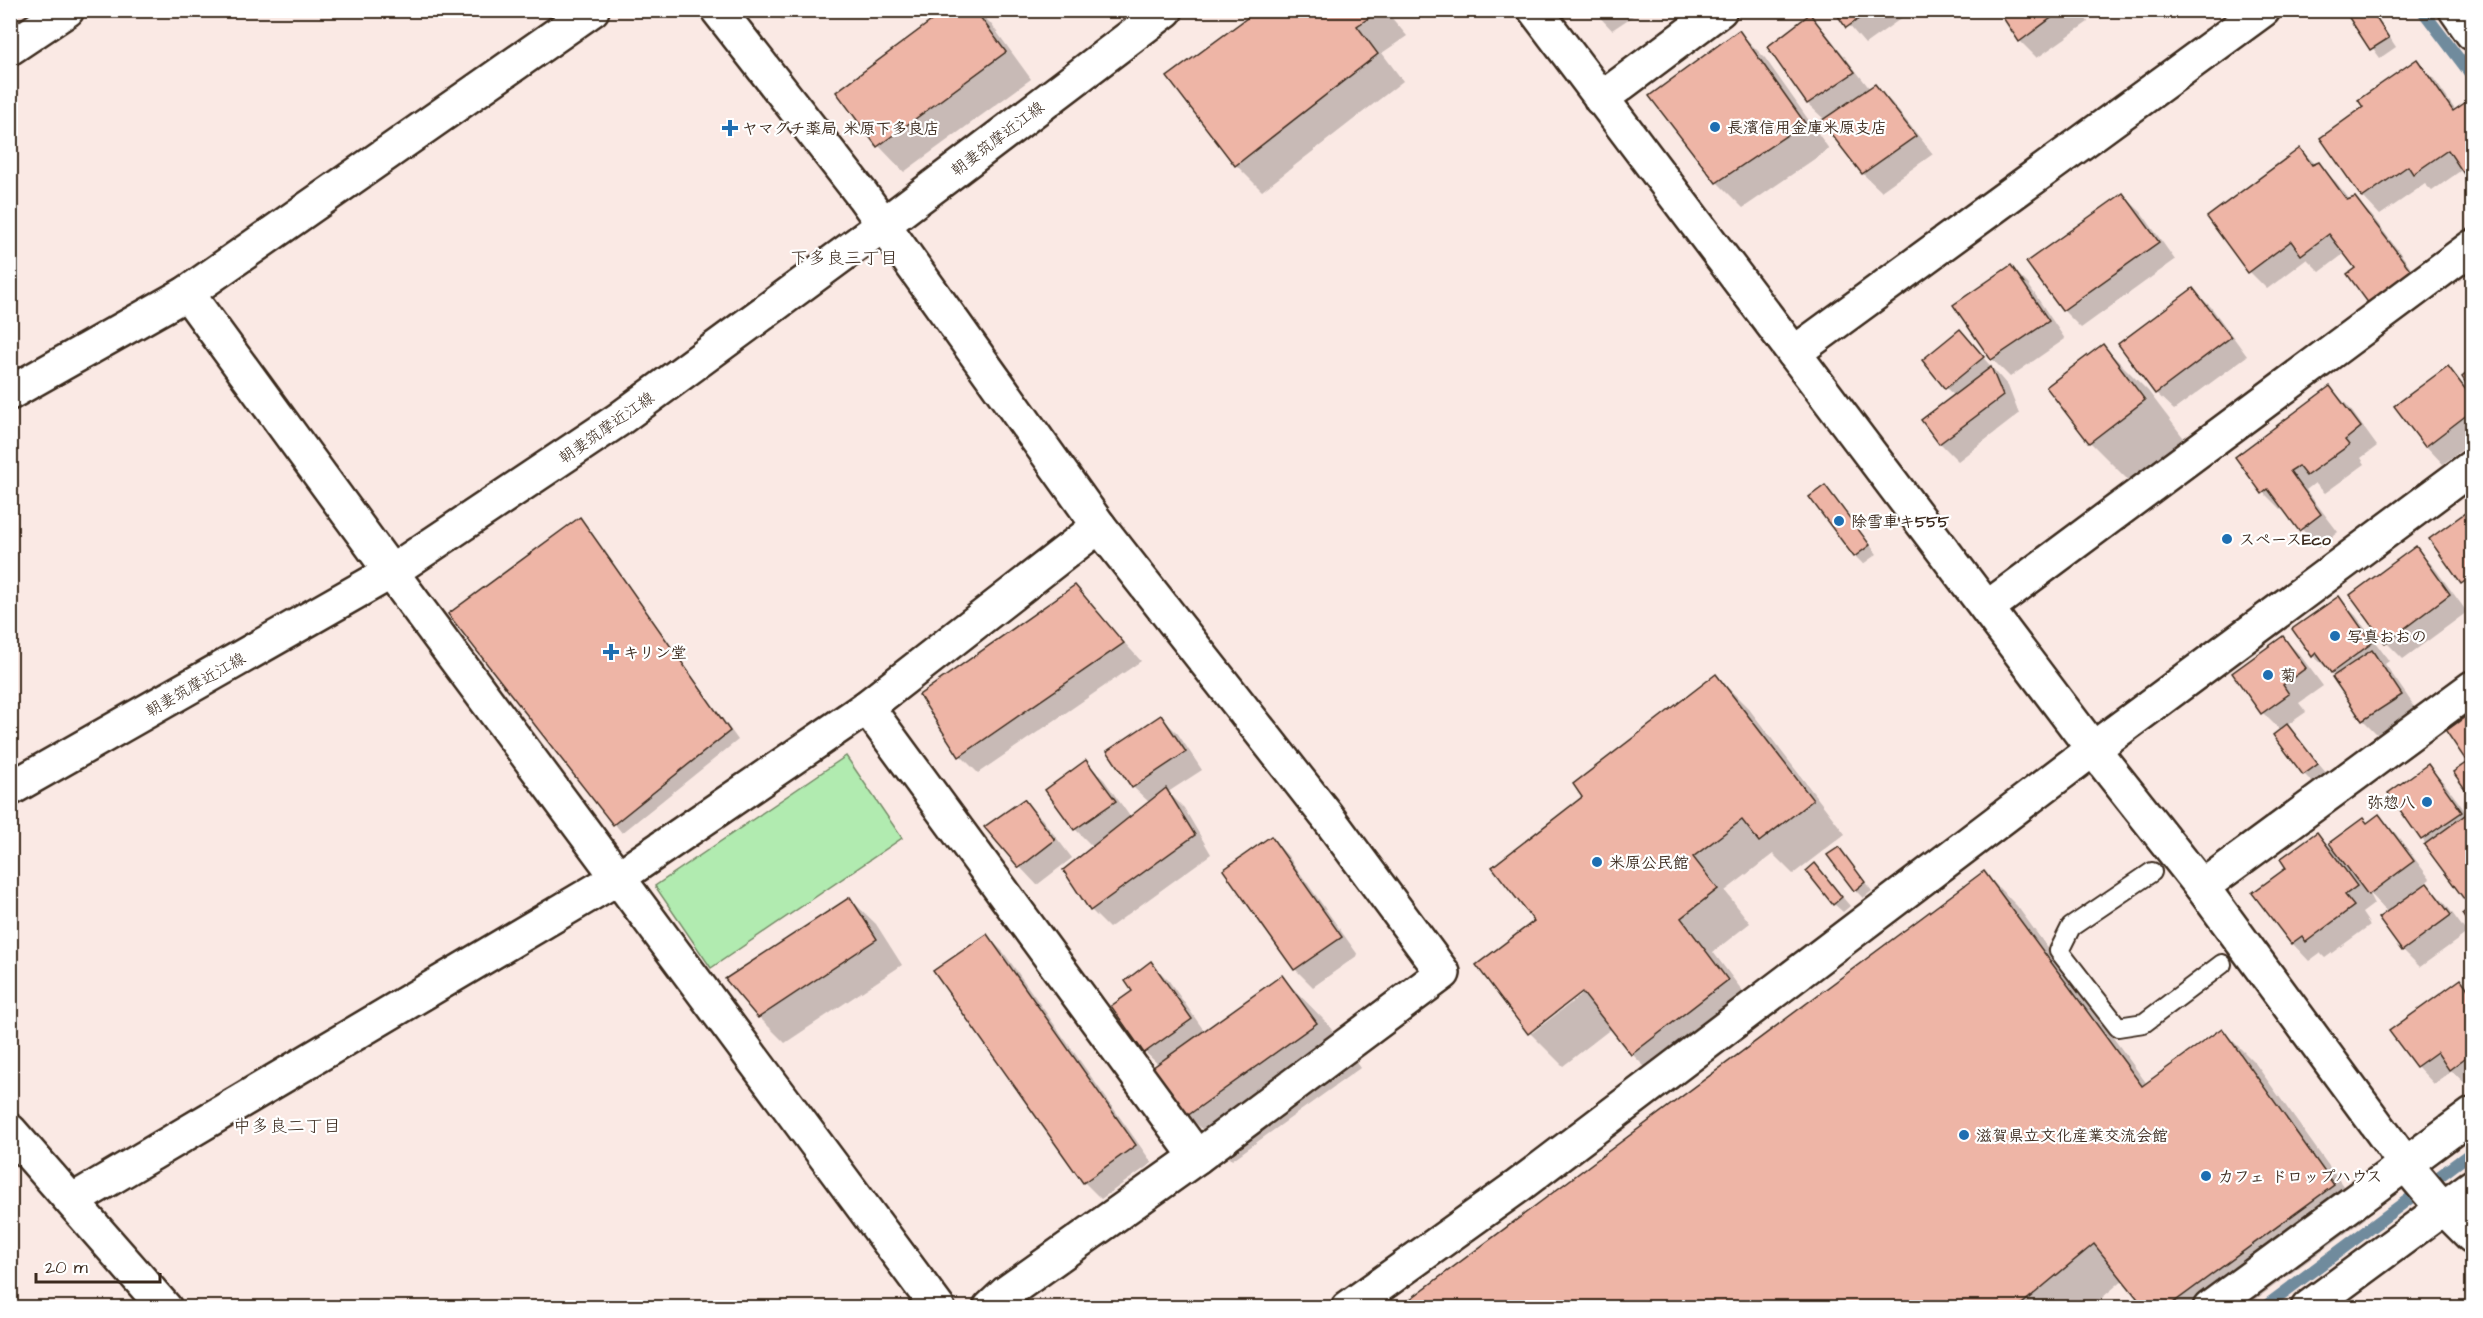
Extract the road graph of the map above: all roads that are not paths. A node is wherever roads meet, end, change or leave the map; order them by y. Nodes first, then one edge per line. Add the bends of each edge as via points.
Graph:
1 (67, 10) edge
2 (592, 10) edge
3 (718, 10) edge
4 (1166, 10) edge
5 (1535, 10) edge
6 (1720, 10) edge
7 (2263, 10) edge
8 (2456, 10) edge
9 (2472, 33) edge
10 (10, 48) edge
11 (1601, 99) junction
12 (884, 225) junction
13 (2472, 247) edge
14 (187, 293) junction
15 (1794, 354) junction
16 (10, 393) edge
17 (2472, 467) edge
18 (1099, 526) junction
19 (391, 572) junction
20 (1987, 608) junction
21 (2472, 688) edge
22 (867, 707) junction
23 (2093, 749) junction
24 (10, 789) edge
25 (2152, 872) dead end
26 (619, 877) junction
27 (2202, 887) junction
28 (2222, 964) dead end
29 (2472, 1115) edge
30 (10, 1131) edge
31 (1197, 1157) junction
32 (2424, 1186) junction
33 (2472, 1187) edge
34 (72, 1201) junction
35 (2472, 1236) edge
36 (165, 1308) edge
37 (938, 1308) edge
38 (990, 1308) edge
39 (1348, 1308) edge
40 (2210, 1308) edge
41 (2308, 1308) edge

1 - 10 street
2 - 14 street
3 - 12 street
4 - 12 street, 朝妻筑摩近江線
5 - 11 street
6 - 11 street
7 - 15 street
8 - 9 street
11 - 15 street
12 - 18 street
12 - 19 street, 朝妻筑摩近江線 via 618,420
13 - 20 street
14 - 16 street
14 - 19 street
15 - 20 street
17 - 23 street
18 - 22 street
18 - 31 street via 1326,814 1443,973
19 - 24 street, 朝妻筑摩近江線
19 - 26 street
20 - 23 street
21 - 27 street
22 - 26 street
22 - 31 street
23 - 27 street
23 - 39 street via 1518,1186
25 - 28 lane via 2071,927 2059,951 2118,1027 2144,1023
26 - 34 street
26 - 37 street
27 - 32 street
29 - 32 street
30 - 34 street
31 - 38 street
32 - 33 street
32 - 35 street
32 - 40 street
32 - 41 street
34 - 36 street

